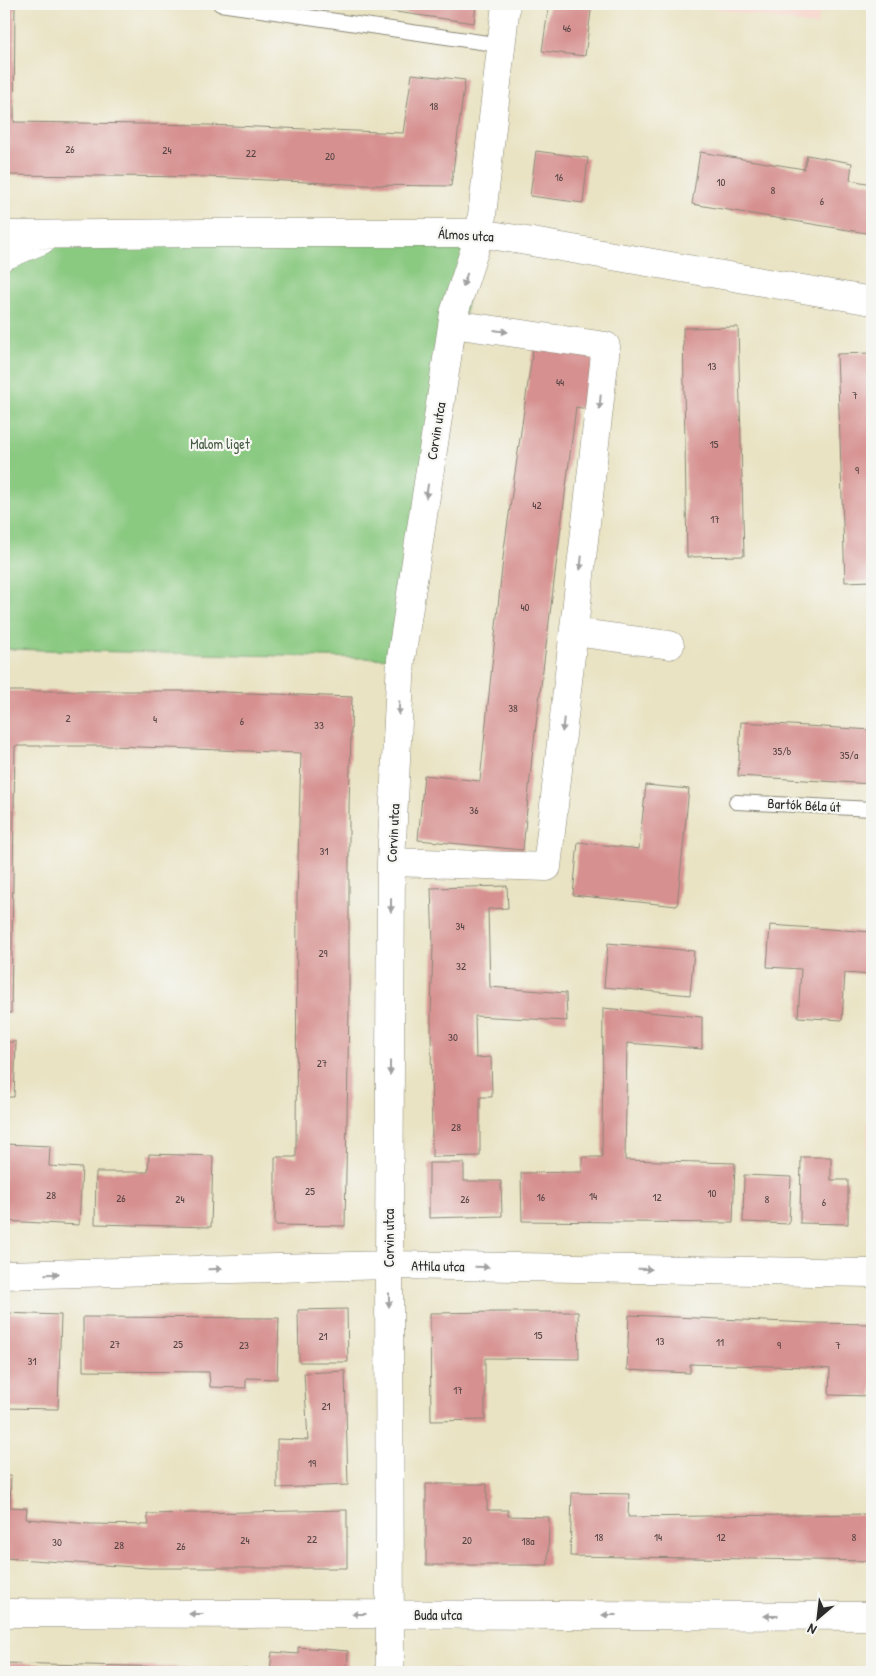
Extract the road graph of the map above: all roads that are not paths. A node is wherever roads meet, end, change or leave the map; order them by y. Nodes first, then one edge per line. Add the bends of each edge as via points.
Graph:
1 (220, 4) edge
2 (506, 4) edge
3 (501, 45) junction
4 (480, 233) junction
5 (4, 235) edge
6 (55, 235) junction
7 (4, 256) edge
8 (872, 301) edge
9 (452, 324) junction
10 (574, 632) junction
11 (670, 645) dead end
12 (736, 802) dead end
13 (872, 809) edge
14 (391, 862) junction
15 (389, 1265) junction
16 (872, 1273) edge
17 (4, 1275) edge
18 (4, 1613) edge
19 (390, 1614) junction
20 (872, 1616) edge
21 (390, 1672) edge

1 - 3 lane
2 - 3 street, Corvin utca
3 - 4 street, Corvin utca
4 - 6 street, Álmos utca
4 - 8 street, Álmos utca
4 -> 9 street, Corvin utca
5 - 6 street, Álmos utca
6 - 7 street, Álmos utca
9 -> 10 street via 606,346
9 -> 14 street, Corvin utca via 401,659
10 - 11 street
10 -> 14 street via 547,867
12 - 13 lane, Bartók Béla út
14 -> 15 street, Corvin utca
15 -> 16 street, Attila utca
17 -> 15 street, Attila utca
15 -> 19 street, Corvin utca
19 -> 18 street, Buda utca
20 -> 19 street, Buda utca
19 - 21 street, Corvin utca

